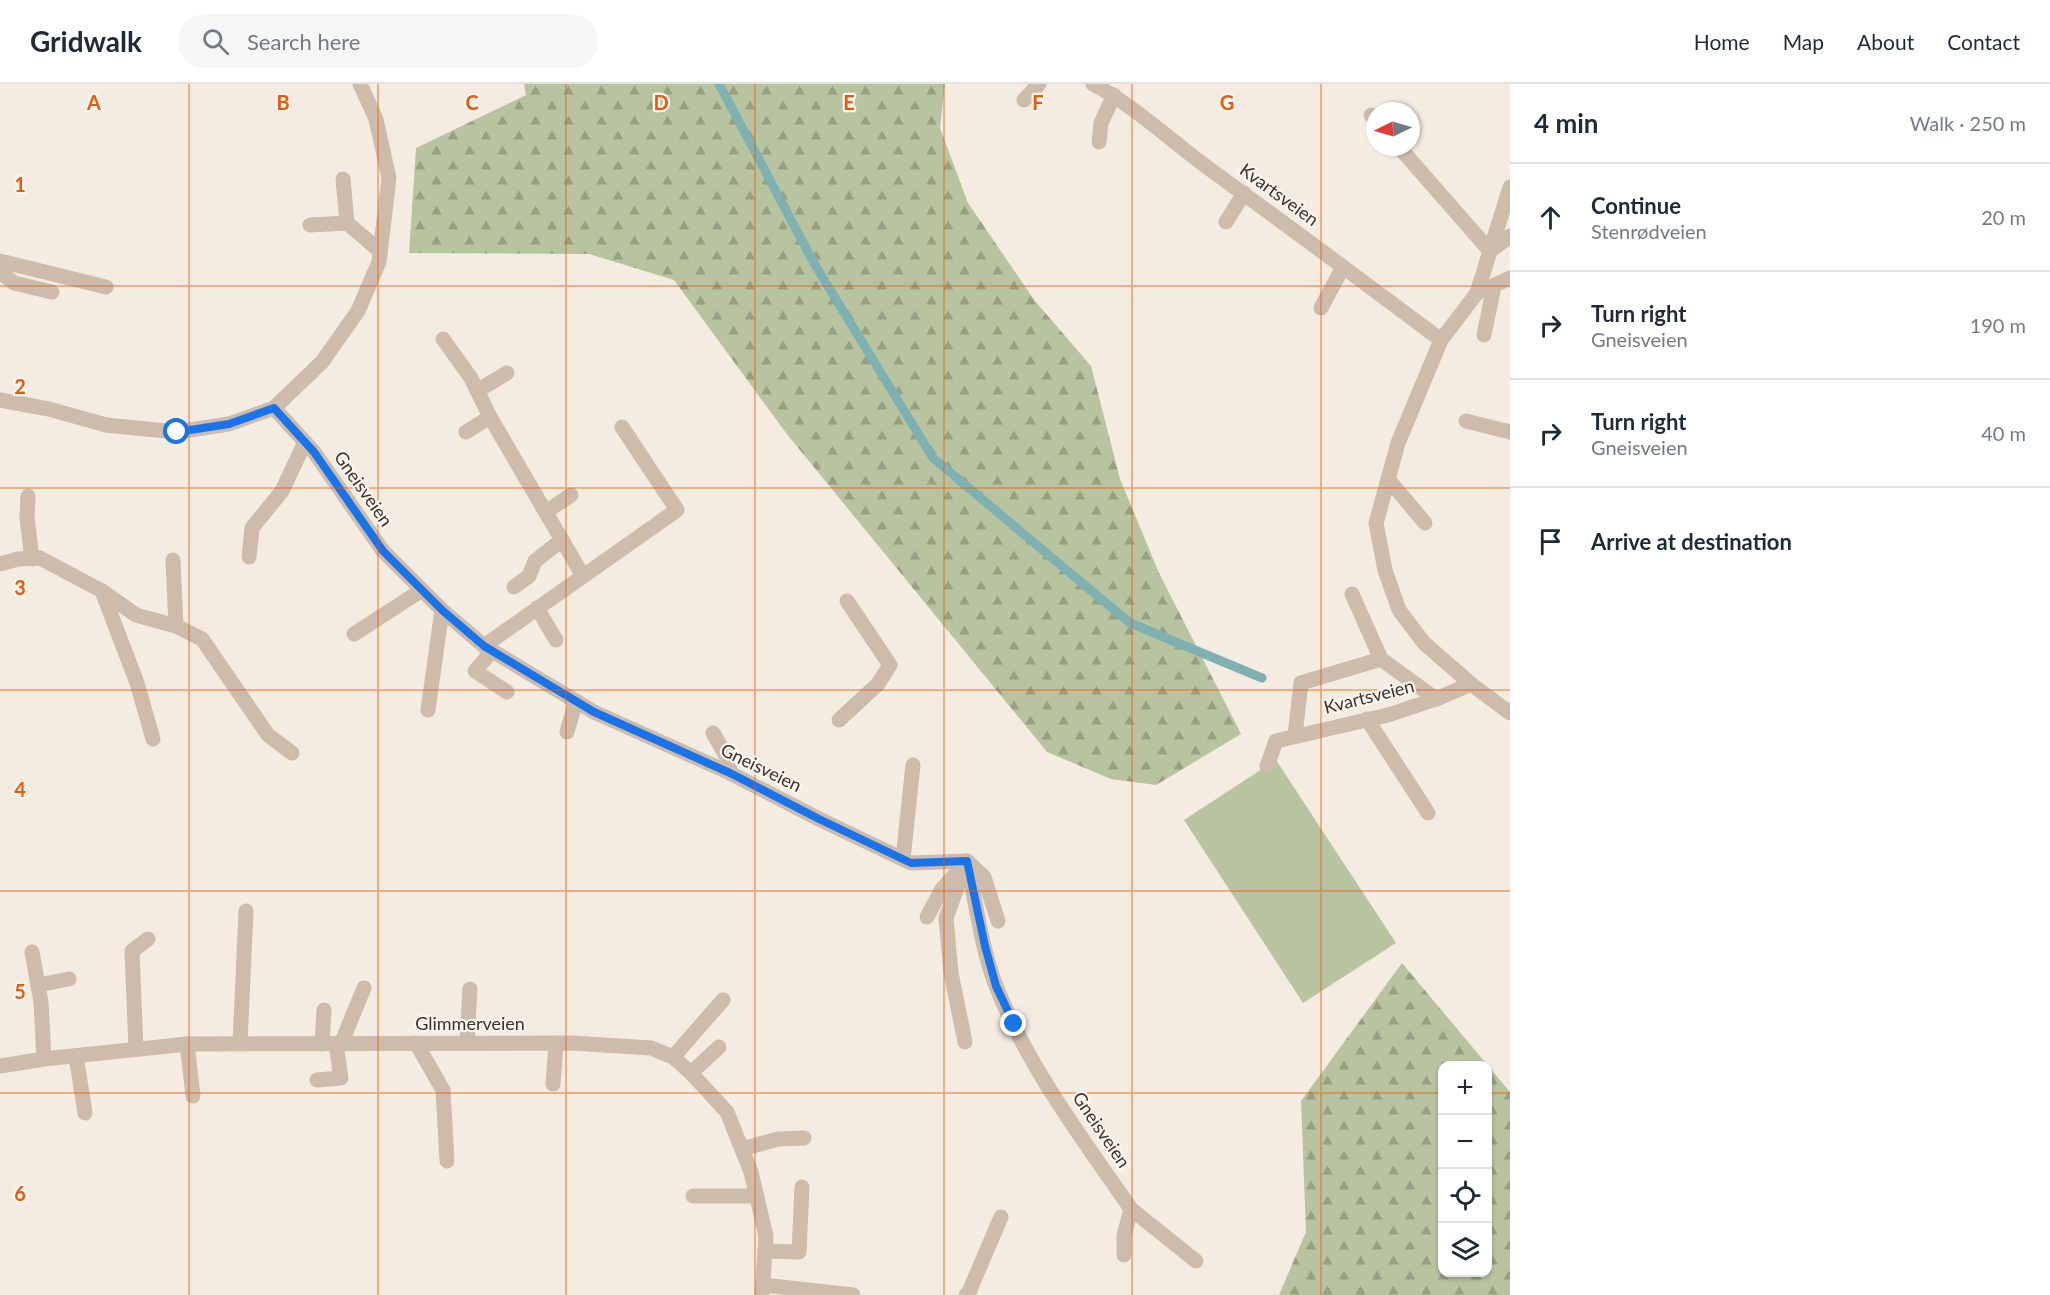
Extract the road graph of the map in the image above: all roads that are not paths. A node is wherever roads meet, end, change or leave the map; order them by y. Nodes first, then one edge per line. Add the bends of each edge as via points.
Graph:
1 (1040, 84) edge
2 (1093, 84) edge
3 (362, 85) edge
4 (1114, 95) junction
5 (1024, 100) dead end
6 (1100, 142) dead end
7 (1407, 156) edge
8 (343, 179) dead end
9 (1510, 187) edge
10 (1244, 193) junction
11 (1226, 222) dead end
12 (347, 223) junction
13 (310, 225) dead end
14 (1510, 236) edge
15 (380, 251) junction
16 (1490, 251) junction
17 (0, 261) edge
18 (1343, 267) junction
19 (0, 272) edge
20 (1510, 279) edge
21 (1494, 286) junction
22 (106, 287) dead end
23 (52, 292) dead end
24 (1477, 293) junction
25 (1321, 308) dead end
26 (1484, 335) dead end
27 (443, 339) dead end
28 (1441, 340) junction
29 (507, 373) dead end
30 (477, 391) junction
31 (0, 400) edge
32 (274, 408) junction
33 (490, 417) junction
34 (1466, 421) dead end
35 (622, 427) dead end
36 (466, 432) dead end
37 (1510, 432) edge
38 (305, 442) junction
39 (1388, 479) junction
40 (571, 495) dead end
41 (28, 496) dead end
42 (546, 512) junction
43 (1425, 523) dead end
44 (562, 540) junction
45 (249, 557) dead end
46 (32, 559) junction
47 (173, 561) dead end
48 (0, 564) edge
49 (583, 576) junction
50 (514, 587) dead end
51 (422, 590) junction
52 (102, 591) junction
53 (1352, 594) dead end
54 (847, 601) dead end
55 (537, 608) junction
56 (442, 610) junction
57 (176, 626) junction
58 (354, 634) dead end
59 (556, 640) dead end
60 (488, 648) junction
61 (1381, 659) junction
62 (1470, 684) junction
63 (507, 692) dead end
64 (1436, 699) junction
65 (576, 701) junction
66 (428, 710) dead end
67 (1510, 713) edge
68 (1367, 719) junction
69 (839, 720) dead end
70 (567, 732) dead end
71 (713, 733) dead end
72 (1295, 735) junction
73 (153, 740) dead end
74 (292, 753) dead end
75 (913, 765) dead end
76 (1267, 766) dead end
77 (730, 773) junction
78 (1428, 813) dead end
79 (903, 859) junction
80 (967, 861) junction
81 (246, 911) dead end
82 (927, 917) dead end
83 (999, 921) dead end
84 (148, 939) dead end
85 (32, 952) dead end
86 (69, 979) dead end
87 (38, 985) junction
88 (364, 988) dead end
89 (470, 989) dead end
90 (723, 1000) dead end
91 (324, 1011) dead end
92 (965, 1042) dead end
93 (416, 1043) junction
94 (467, 1043) junction
95 (556, 1043) junction
96 (187, 1044) junction
97 (240, 1044) junction
98 (333, 1044) junction
99 (719, 1047) dead end
100 (136, 1049) junction
101 (76, 1056) junction
102 (673, 1057) junction
103 (44, 1059) junction
104 (0, 1066) edge
105 (691, 1073) junction
106 (317, 1080) dead end
107 (553, 1084) dead end
108 (193, 1096) dead end
109 (85, 1113) dead end
110 (804, 1138) dead end
111 (742, 1149) junction
112 (447, 1161) dead end
113 (802, 1187) dead end
114 (693, 1196) dead end
115 (756, 1196) junction
116 (1131, 1209) junction
117 (1001, 1217) dead end
118 (765, 1251) junction
119 (1124, 1256) dead end
120 (1196, 1261) dead end
121 (763, 1290) edge
122 (853, 1295) edge
123 (966, 1295) edge

1 - 5 street
2 - 4 street, Kvartsveien
3 - 15 street via 376,119 389,178
4 - 6 street via 1101,123
4 - 10 street, Kvartsveien
7 - 16 street
8 - 12 street
9 - 16 street
10 - 11 street
10 - 18 street, Kvartsveien
12 - 13 street
12 - 15 street
14 - 16 street
15 - 32 street via 358,311 322,362
16 - 24 street
17 - 22 street
18 - 25 street
18 - 28 street, Kvartsveien
19 - 23 street via 14,283
20 - 21 street
21 - 24 street
21 - 26 street
24 - 28 street
27 - 30 street
28 - 39 street via 1398,443
29 - 30 street
30 - 33 street
31 - 32 street via 106,425 177,432 229,424
32 - 38 street, Gneisveien
33 - 36 street
33 - 42 street
34 - 37 street
35 - 49 street via 677,510
38 - 45 street via 282,491 252,528
38 - 51 street, Gneisveien via 383,551
39 - 43 street
39 - 62 street via 1376,522 1385,570 1399,610 1424,643
40 - 42 street
41 - 46 street
42 - 44 street
44 - 49 street
44 - 50 street via 535,561 529,576
46 - 48 street
46 - 52 street via 40,558
47 - 57 street
49 - 55 street
51 - 56 street, Gneisveien
51 - 58 street
52 - 57 street via 136,615
52 - 73 street via 137,683
53 - 61 street
54 - 69 street via 890,665 878,684
55 - 59 street
55 - 60 street
56 - 60 street, Gneisveien
56 - 66 street
57 - 74 street via 202,639 268,735
60 - 63 street via 475,671
60 - 65 street, Gneisveien
61 - 64 street
61 - 72 street via 1301,683
62 - 64 street, Kvartsveien
62 - 67 street
64 - 68 street, Kvartsveien
65 - 70 street
65 - 77 street, Gneisveien
68 - 72 street, Kvartsveien
68 - 78 street
71 - 77 street via 729,761
72 - 76 street, Kvartsveien via 1276,741
75 - 79 street
77 - 79 street, Gneisveien
79 - 80 street, Gneisveien via 911,863
80 - 82 street via 942,889
80 - 83 street via 984,877
80 - 92 street via 946,918 951,973
80 - 116 street, Gneisveien via 996,986 1035,1066
81 - 97 street
84 - 100 street via 132,951 140,1009
85 - 87 street
86 - 87 street
87 - 103 street
88 - 98 street
89 - 94 street
90 - 102 street
91 - 98 street
93 - 94 street, Glimmerveien
93 - 98 street, Glimmerveien
93 - 112 street via 444,1090
94 - 95 street, Glimmerveien
95 - 102 street, Glimmerveien via 651,1048
95 - 107 street
96 - 97 street, Glimmerveien
96 - 100 street, Glimmerveien
96 - 108 street
97 - 98 street, Glimmerveien
98 - 106 street via 341,1078
99 - 105 street
100 - 101 street, Glimmerveien
101 - 103 street, Glimmerveien
101 - 109 street
102 - 105 street, Glimmerveien
103 - 104 street, Glimmerveien
105 - 111 street, Glimmerveien via 727,1112
110 - 111 street via 778,1139
111 - 115 street, Glimmerveien
113 - 118 street via 799,1252
114 - 115 street
115 - 118 street, Glimmerveien via 766,1236
116 - 119 street
116 - 120 street, Gneisveien
117 - 123 street
118 - 121 street, Glimmerveien
121 - 122 street

